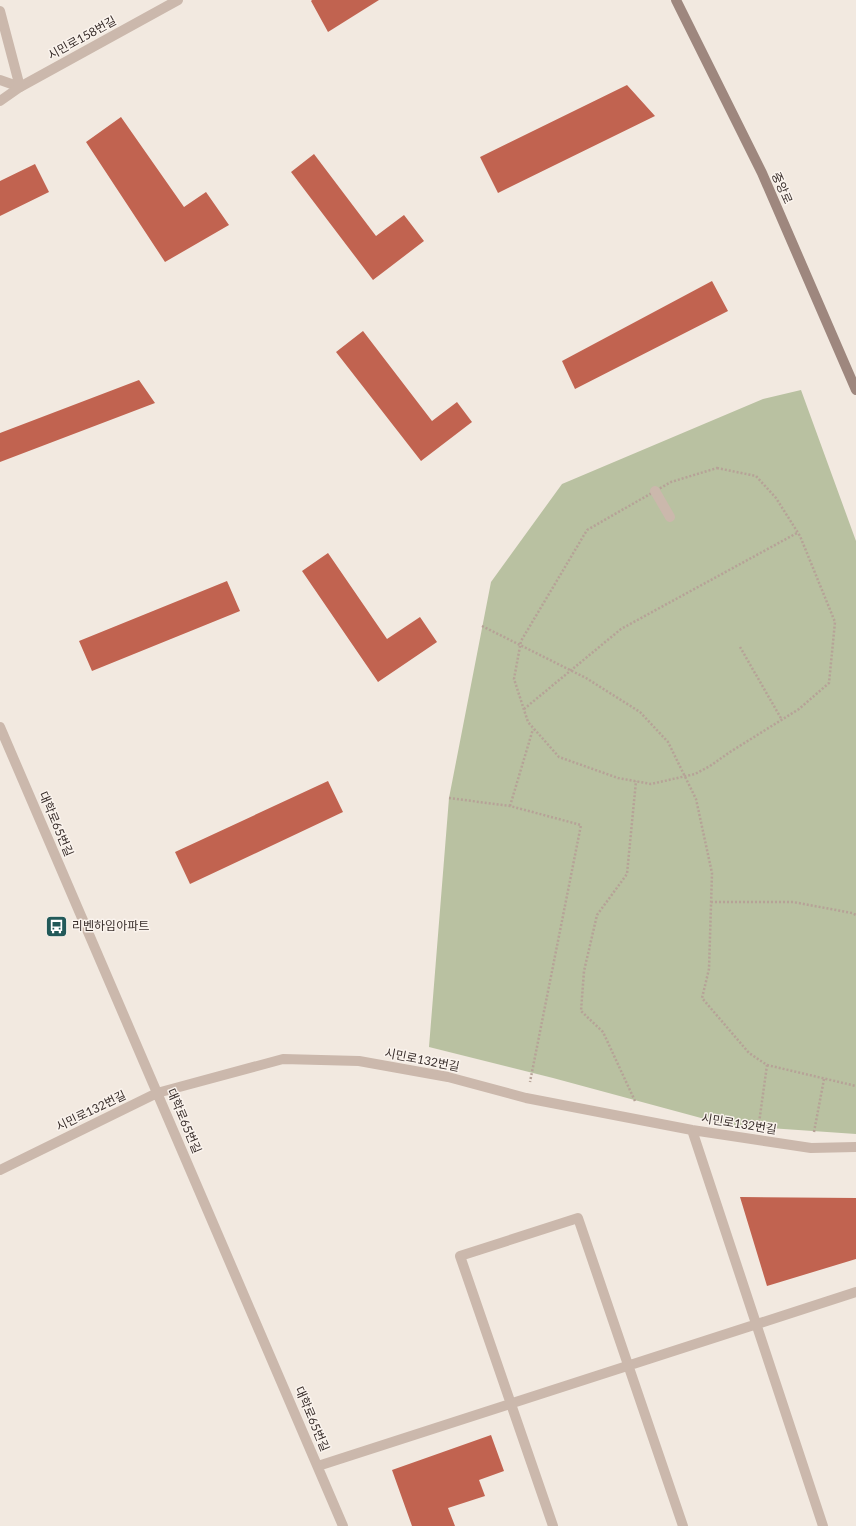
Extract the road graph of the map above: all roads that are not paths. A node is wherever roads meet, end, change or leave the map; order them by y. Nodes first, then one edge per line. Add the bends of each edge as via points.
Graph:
1 (178, 0) edge
2 (676, 0) edge
3 (0, 11) edge
4 (0, 80) edge
5 (20, 87) junction
6 (0, 101) edge
7 (856, 390) edge
8 (655, 491) road end
9 (670, 517) dead end
10 (0, 727) edge
11 (157, 1093) junction
12 (692, 1130) junction
13 (856, 1147) edge
14 (0, 1170) edge
15 (856, 1292) edge
16 (756, 1324) junction
17 (628, 1366) junction
18 (511, 1404) junction
19 (318, 1466) junction
20 (343, 1526) edge
21 (553, 1526) edge
22 (683, 1526) edge
23 (823, 1526) edge

1 - 5 street, 시민로158번길
2 - 7 street, 중앙로 via 762,174
3 - 5 street
4 - 5 street
5 - 6 street, 시민로158번길
8 - 9 street
10 - 11 street, 대학로65번길
11 - 12 street, 시민로132번길 via 282,1059 359,1061 448,1077 526,1098
11 - 14 street, 시민로132번길
11 - 19 street, 대학로65번길
12 - 13 street, 시민로132번길 via 811,1148
12 - 16 street
15 - 16 street
16 - 17 street
16 - 23 street
17 - 18 street
17 - 18 street via 578,1218 460,1256
17 - 22 street
18 - 19 street
18 - 21 street
19 - 20 street, 대학로65번길

